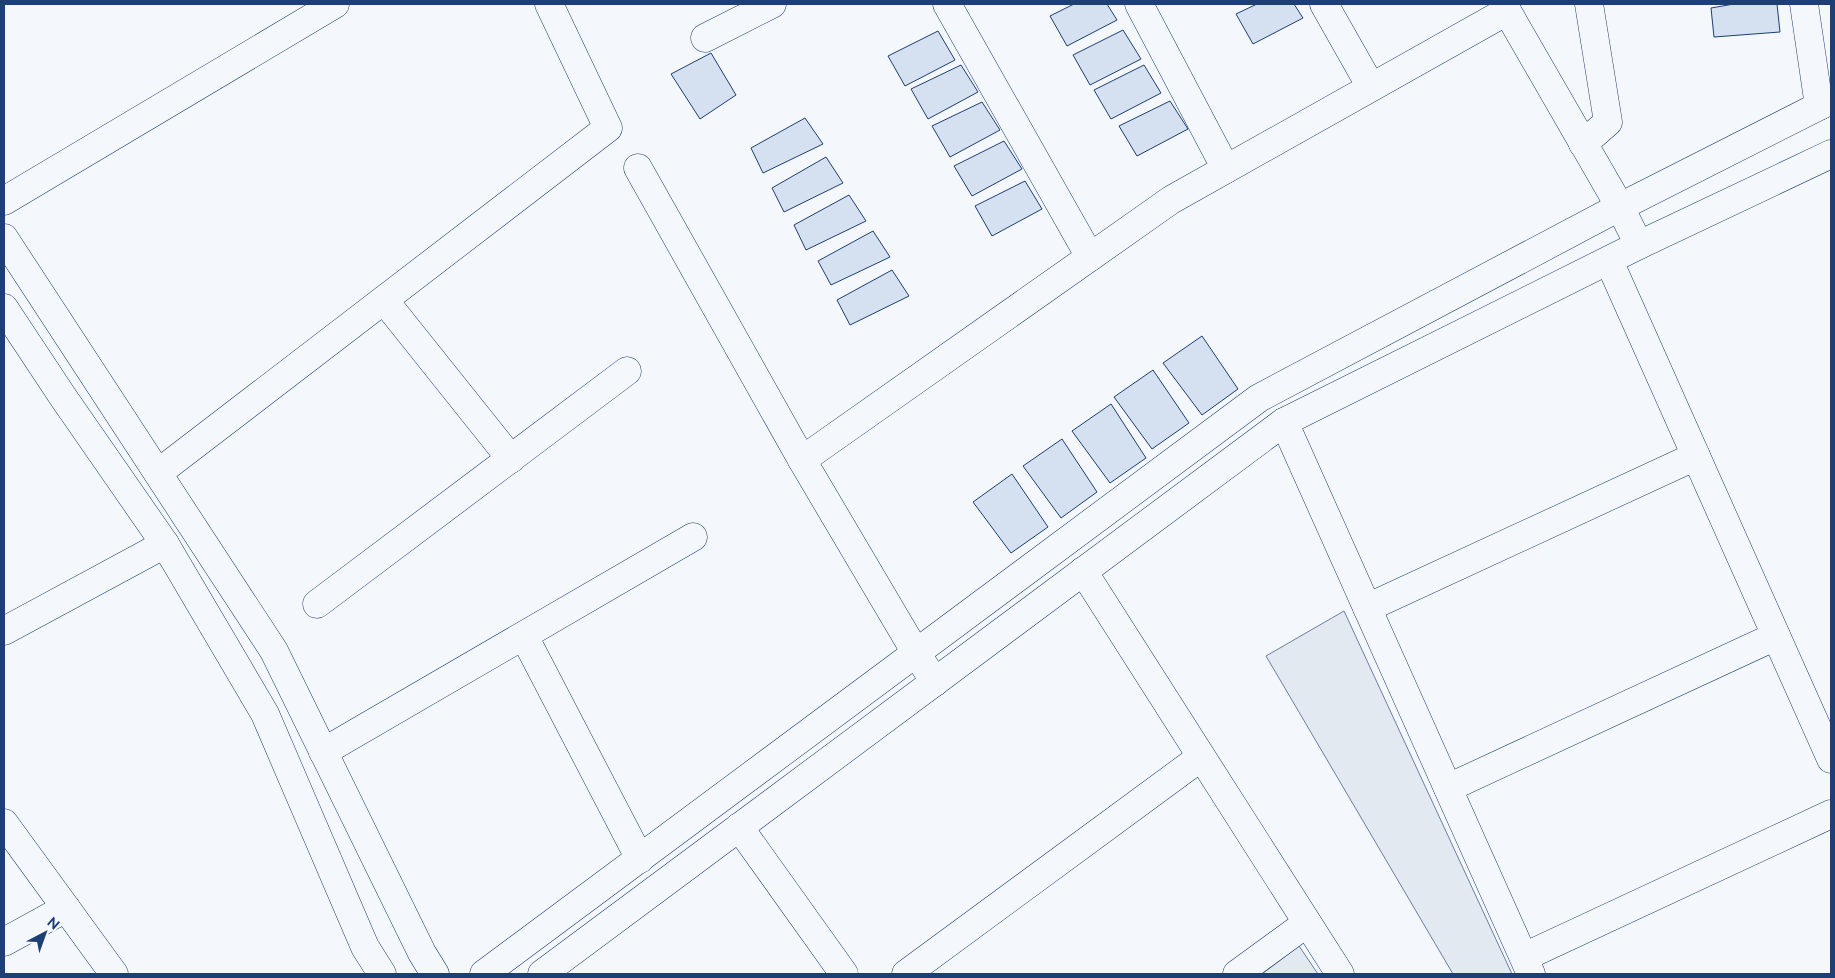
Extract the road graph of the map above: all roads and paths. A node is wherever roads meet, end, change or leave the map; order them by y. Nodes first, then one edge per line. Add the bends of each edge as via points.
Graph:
1 (335, 4) edge
2 (550, 4) edge
3 (772, 4) edge
4 (947, 4) edge
5 (1139, 4) edge
6 (1324, 4) edge
7 (1589, 4) edge
8 (1804, 4) edge
9 (1505, 7) edge
10 (705, 38) dead end
11 (1371, 88) junction
12 (1825, 103) edge
13 (1583, 144) junction
14 (1831, 154) edge
15 (638, 168) dead end
16 (1226, 169) junction
17 (4, 201) edge
18 (1620, 207) junction
19 (4, 238) edge
20 (1639, 245) junction
21 (1090, 257) junction
22 (1609, 260) junction
23 (384, 300) junction
24 (4, 308) edge
25 (627, 372) dead end
26 (1284, 422) junction
27 (1696, 456) junction
28 (511, 458) junction
29 (802, 460) junction
30 (158, 473) junction
31 (693, 537) dead end
32 (165, 544) junction
33 (1083, 571) junction
34 (317, 604) dead end
35 (1367, 608) junction
36 (4, 632) edge
37 (524, 636) junction
38 (1776, 636) junction
39 (916, 653) junction
40 (935, 682) junction
41 (323, 752) junction
42 (1201, 757) junction
43 (1831, 759) edge
44 (1448, 788) junction
45 (1831, 814) edge
46 (4, 823) edge
47 (739, 827) junction
48 (640, 859) junction
49 (66, 908) junction
50 (1307, 923) junction
51 (4, 942) edge
52 (1527, 966) edge
53 (114, 974) edge
54 (382, 974) edge
55 (435, 974) edge
56 (484, 974) edge
57 (542, 974) edge
58 (844, 974) edge
59 (906, 974) edge
60 (1237, 974) edge
61 (1340, 974) edge

1 - 17 street
2 - 23 street via 608,128
3 - 10 street
4 - 21 street
5 - 16 street
6 - 11 street
7 - 13 street via 1608,122
8 - 12 street
9 - 11 street
9 - 13 street
11 - 16 street
12 - 18 street
13 - 18 street
14 - 20 street
15 - 29 street
16 - 21 street via 1171,200
18 - 20 street
18 - 39 street via 1260,398
19 - 30 street
20 - 22 street
21 - 29 street
22 - 26 street
22 - 27 street
23 - 28 street
23 - 30 street
24 - 32 street
25 - 28 street
26 - 33 street
26 - 35 street
27 - 35 street
27 - 38 street
28 - 34 street
29 - 39 street
30 - 41 street via 274,651
31 - 37 street
32 - 36 street
32 - 54 street via 265,714 365,947
33 - 40 street
33 - 42 street
35 - 44 street
37 - 41 street
37 - 48 street
38 - 43 street
38 - 44 street
39 - 40 street
39 - 48 street
40 - 47 street
41 - 55 street
42 - 50 street
42 - 59 street
44 - 52 street
45 - 52 street
46 - 49 street
47 - 57 street
47 - 58 street
48 - 56 street
49 - 51 street
49 - 53 street
50 - 60 street
50 - 61 street

